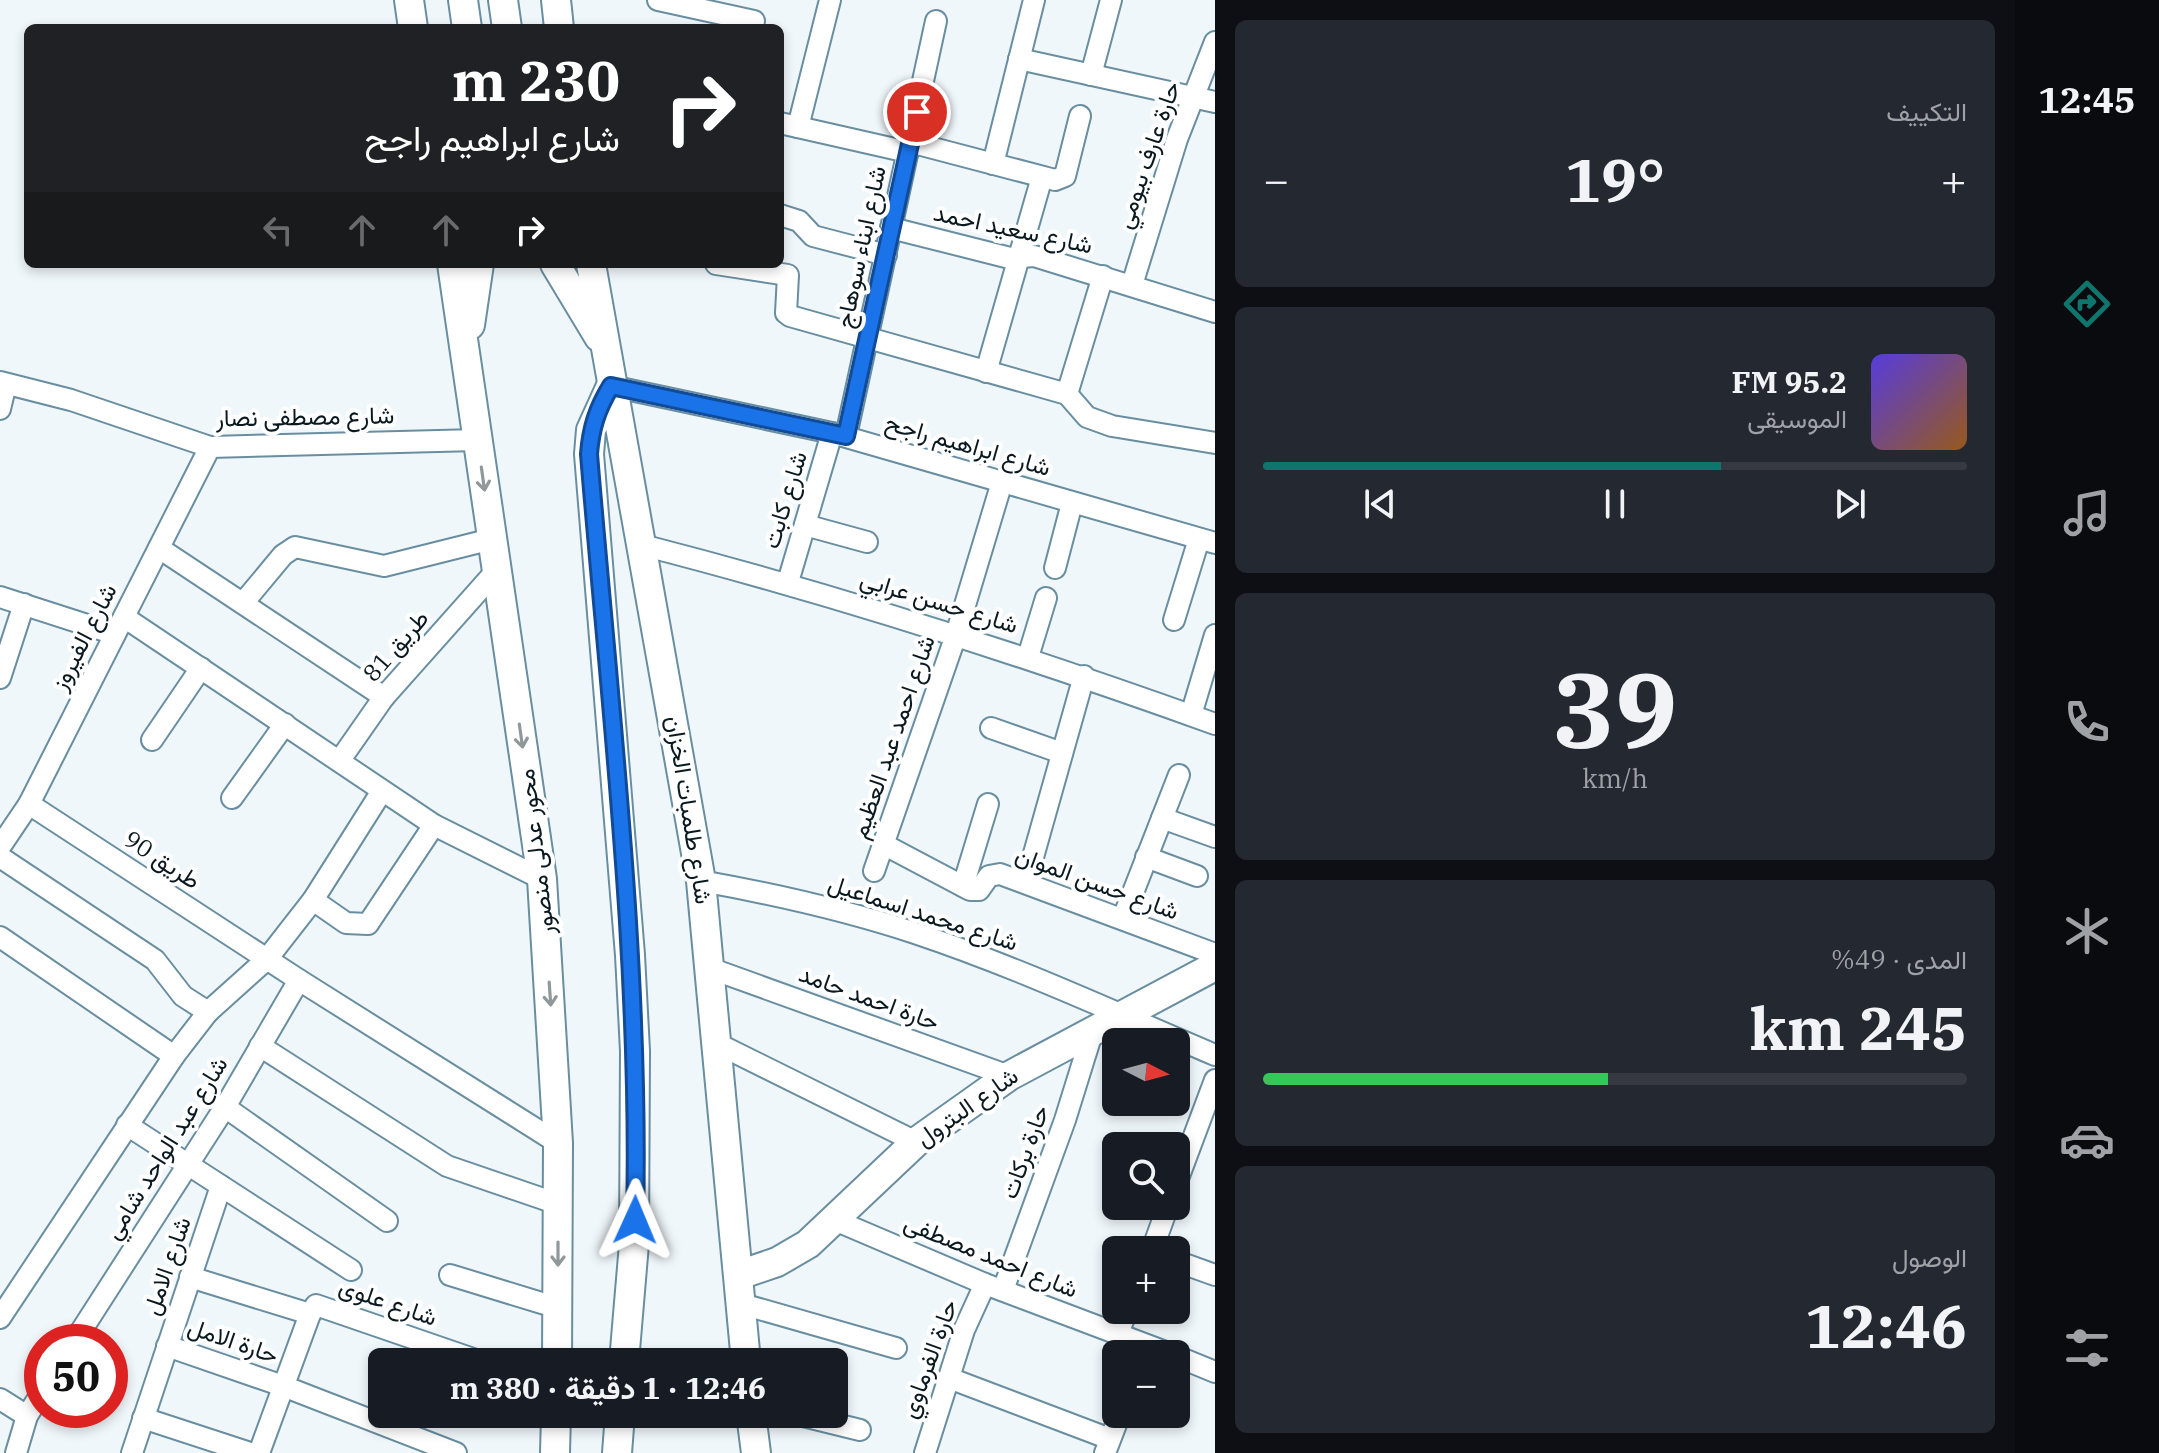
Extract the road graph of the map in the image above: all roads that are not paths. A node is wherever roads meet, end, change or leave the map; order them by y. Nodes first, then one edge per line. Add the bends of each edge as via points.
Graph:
1 (409, 0) edge
2 (463, 0) edge
3 (503, 0) edge
4 (556, 0) edge
5 (658, 0) edge
6 (830, 0) edge
7 (1034, 0) edge
8 (1111, 0) edge
9 (754, 21) dead end
10 (936, 21) dead end
11 (412, 24) edge
12 (466, 24) edge
13 (506, 24) edge
14 (559, 24) edge
15 (1215, 42) edge
16 (1019, 59) junction
17 (1091, 75) junction
18 (1194, 96) junction
19 (1215, 102) edge
20 (1080, 116) dead end
21 (789, 125) edge
22 (909, 147) junction
23 (993, 164) junction
24 (1042, 177) junction
25 (784, 216) edge
26 (891, 228) junction
27 (886, 255) junction
28 (1019, 257) junction
29 (453, 268) edge
30 (478, 268) edge
31 (557, 268) edge
32 (592, 268) edge
33 (742, 268) edge
34 (1103, 276) junction
35 (1132, 285) junction
36 (1215, 312) edge
37 (867, 340) junction
38 (604, 344) junction
39 (466, 346) junction
40 (986, 372) junction
41 (3, 383) edge
42 (611, 386) junction
43 (1067, 394) junction
44 (0, 409) edge
45 (839, 435) junction
46 (477, 440) junction
47 (1215, 443) edge
48 (210, 447) junction
49 (1002, 482) junction
50 (1072, 503) junction
51 (805, 525) junction
52 (492, 539) junction
53 (1207, 541) edge
54 (867, 542) dead end
55 (642, 545) junction
56 (159, 548) junction
57 (1055, 568) dead end
58 (497, 570) junction
59 (788, 582) junction
60 (0, 597) edge
61 (1046, 598) dead end
62 (243, 603) junction
63 (24, 604) junction
64 (1174, 620) dead end
65 (119, 626) junction
66 (956, 635) junction
67 (1215, 635) edge
68 (1028, 657) junction
69 (201, 668) junction
70 (1084, 676) junction
71 (0, 678) edge
72 (384, 697) junction
73 (1191, 715) junction
74 (285, 724) junction
75 (1215, 724) edge
76 (991, 728) dead end
77 (152, 740) dead end
78 (1062, 753) junction
79 (340, 760) junction
80 (1179, 775) dead end
81 (382, 791) junction
82 (232, 798) dead end
83 (29, 804) junction
84 (988, 804) dead end
85 (1162, 818) junction
86 (434, 825) junction
87 (1215, 837) edge
88 (883, 844) junction
89 (0, 847) edge
90 (0, 857) edge
91 (1146, 857) junction
92 (874, 871) dead end
93 (1197, 876) dead end
94 (542, 879) junction
95 (701, 881) junction
96 (1026, 882) junction
97 (963, 886) junction
98 (313, 900) junction
99 (1123, 918) junction
100 (0, 937) edge
101 (1215, 954) edge
102 (267, 959) junction
103 (1215, 966) edge
104 (712, 969) junction
105 (299, 980) junction
106 (208, 1012) junction
107 (1121, 1015) junction
108 (1093, 1030) junction
109 (718, 1044) junction
110 (260, 1046) junction
111 (1215, 1055) edge
112 (174, 1056) junction
113 (1009, 1076) junction
114 (1215, 1080) edge
115 (225, 1107) junction
116 (127, 1125) junction
117 (916, 1142) junction
118 (558, 1143) junction
119 (1190, 1147) edge
120 (188, 1165) junction
121 (221, 1186) junction
122 (558, 1204) junction
123 (387, 1221) dead end
124 (837, 1221) junction
125 (1190, 1266) edge
126 (351, 1270) dead end
127 (450, 1275) dead end
128 (739, 1275) junction
129 (1215, 1275) edge
130 (190, 1277) junction
131 (994, 1287) junction
132 (742, 1304) junction
133 (558, 1308) junction
134 (310, 1314) junction
135 (0, 1318) edge
136 (86, 1324) edge
137 (1122, 1324) edge
138 (1118, 1334) junction
139 (1129, 1340) edge
140 (167, 1346) junction
141 (441, 1348) edge
142 (557, 1348) edge
143 (625, 1348) edge
144 (745, 1348) edge
145 (896, 1348) dead end
146 (1190, 1362) edge
147 (1215, 1372) edge
148 (949, 1378) junction
149 (283, 1386) junction
150 (0, 1399) edge
151 (24, 1414) edge
152 (143, 1418) junction
153 (24, 1426) edge
154 (848, 1427) edge
155 (556, 1428) edge
156 (619, 1428) edge
157 (753, 1428) edge
158 (860, 1430) dead end
159 (1108, 1446) edge
160 (16, 1453) edge
161 (132, 1453) edge
162 (250, 1453) edge
163 (259, 1453) edge
164 (456, 1453) edge
165 (555, 1453) edge
166 (617, 1453) edge
167 (756, 1453) edge
168 (925, 1453) edge

1 - 11 main road
2 - 12 main road
3 - 13 main road
4 - 14 main road
5 - 9 street
6 - 21 street
7 - 16 street
8 - 17 street
10 - 22 street, شارع ابناء سوهاج
15 - 18 street, حارة عارف بيومي
16 - 17 street
16 - 23 street
17 - 18 street
18 - 19 street
18 - 35 street, حارة عارف بيومي
20 - 24 street via 1065,176
21 - 22 street
22 - 23 street
22 - 26 street, شارع ابناء سوهاج
23 - 24 street
24 - 28 street
25 - 27 street via 799,221 813,236
26 - 27 street, شارع ابناء سوهاج
26 - 28 street, شارع سعيد احمد
27 - 37 street, شارع ابناء سوهاج
28 - 34 street, شارع سعيد احمد via 1034,256
28 - 40 street
29 - 39 main road
30 - 39 main road
31 - 38 main road
32 - 38 main road, شارع طلمبات الخزان
33 - 37 street via 788,275 787,315
34 - 35 street, شارع سعيد احمد
34 - 43 street
35 - 36 street, شارع سعيد احمد
37 - 40 street
37 - 45 street, شارع ابناء سوهاج
38 - 42 main road, شارع طلمبات الخزان
39 - 46 main road, محور عدلى منصور
40 - 43 street
41 - 44 street
41 - 48 street, شارع مصطفى نصار
42 - 45 street, شارع ابراهيم راجح
42 - 55 main road, شارع طلمبات الخزان
42 - 143 main road via 595,418 589,454 635,1051 634,1244
43 - 47 street via 1087,417 1112,426
45 - 49 street, شارع ابراهيم راجح
45 - 51 street, شارع كابت
46 - 48 street, شارع مصطفى نصار
46 -> 52 main road, محور عدلى منصور
48 - 56 street, شارع الفيروز
49 - 50 street, شارع ابراهيم راجح
49 - 66 street, شارع احمد عبد العظيم
50 - 53 street, شارع ابراهيم راجح
50 - 57 street
51 - 54 street
51 - 59 street, شارع كابت
52 - 58 main road, محور عدلى منصور
52 - 62 street via 384,566 295,547
53 - 64 street
55 - 59 street, شارع حسن عرابي
55 - 95 main road, شارع طلمبات الخزان
56 - 62 street
56 - 65 street, شارع الفيروز
58 - 72 street, طريق 81
58 -> 94 main road, محور عدلى منصور
59 - 66 street, شارع حسن عرابي
60 - 63 street
61 - 68 street
62 - 72 street
63 - 65 street
63 - 71 street
65 - 69 street
65 - 83 street, شارع الفيروز
66 - 68 street, شارع حسن عرابي
66 - 88 street, شارع احمد عبد العظيم
67 - 73 street
68 - 70 street, شارع حسن عرابي
69 - 74 street
69 - 77 street
70 - 73 street, شارع حسن عرابي
70 - 78 street
72 - 79 street, طريق 81
73 - 75 street, شارع حسن عرابي
74 - 79 street
74 - 82 street
76 - 78 street
78 - 96 street
79 - 81 street
80 - 85 street
81 - 86 street
81 - 98 street
83 - 89 street, شارع الفيروز
83 - 102 street, طريق 90
84 - 97 street
85 - 87 street
85 - 91 street
86 - 94 street
86 - 98 street via 368,924 346,923
88 - 92 street, شارع احمد عبد العظيم
88 - 97 street
90 - 106 street via 155,960 183,996
91 - 93 street
91 - 99 street
94 -> 118 main road, محور عدلى منصور
95 - 104 main road, شارع طلمبات الخزان
95 - 107 street, شارع محمد اسماعيل via 915,933
96 - 97 street, شارع حسن الموان via 994,874 979,890
96 - 99 street, شارع حسن الموان
98 - 102 street
99 - 101 street, شارع حسن الموان
100 - 112 street
102 - 105 street, طريق 90
102 - 106 street
103 - 107 main road, شارع البترول
104 - 109 main road, شارع طلمبات الخزان
104 - 113 street, حارة احمد حامد
105 - 110 street, شارع عبد الواحد شامي
105 - 118 street, طريق 90
106 - 112 street
107 - 108 main road, شارع البترول
107 - 111 street, شارع محمد اسماعيل
108 - 113 main road, شارع البترول
108 - 131 street, حارة بركات via 1065,1120
109 - 117 street
109 - 128 main road, شارع طلمبات الخزان
110 - 115 street, شارع عبد الواحد شامي
110 - 122 street via 447,1166
112 - 116 street
113 - 117 main road, شارع البترول
114 - 119 street
115 - 120 street, شارع عبد الواحد شامي
115 - 123 street
116 - 120 street
116 - 135 street
117 - 124 main road, شارع البترول
118 - 122 main road, محور عدلى منصور
120 - 121 street
120 - 136 street, شارع عبد الواحد شامي
121 - 126 street
121 - 130 street, شارع الامل
122 -> 133 main road, محور عدلى منصور
124 - 128 main road, شارع البترول via 777,1262
124 - 131 street, شارع احمد مصطفى
125 - 129 street
127 - 133 street
128 - 132 main road, شارع طلمبات الخزان
130 - 134 street, شارع علوى
130 - 140 street, شارع الامل
131 - 138 street, شارع احمد مصطفى
131 - 148 street, حارة الفرماوي via 964,1330
132 - 144 main road, شارع طلمبات الخزان
132 - 145 street
133 - 142 main road, محور عدلى منصور
134 - 141 street, شارع علوى via 316,1305
134 - 149 street
137 - 138 street
138 - 139 street, شارع احمد مصطفى
140 - 149 street, حارة الامل
140 - 152 street, شارع الامل
146 - 147 street, شارع احمد مصطفى
148 - 159 street
148 - 168 street, حارة الفرماوي
149 - 163 street
149 - 164 street, حارة الامل
150 - 151 street
152 - 161 street, شارع الامل
152 - 162 street
153 - 160 street
154 - 158 street
155 - 165 main road
156 - 166 main road
157 - 167 main road

